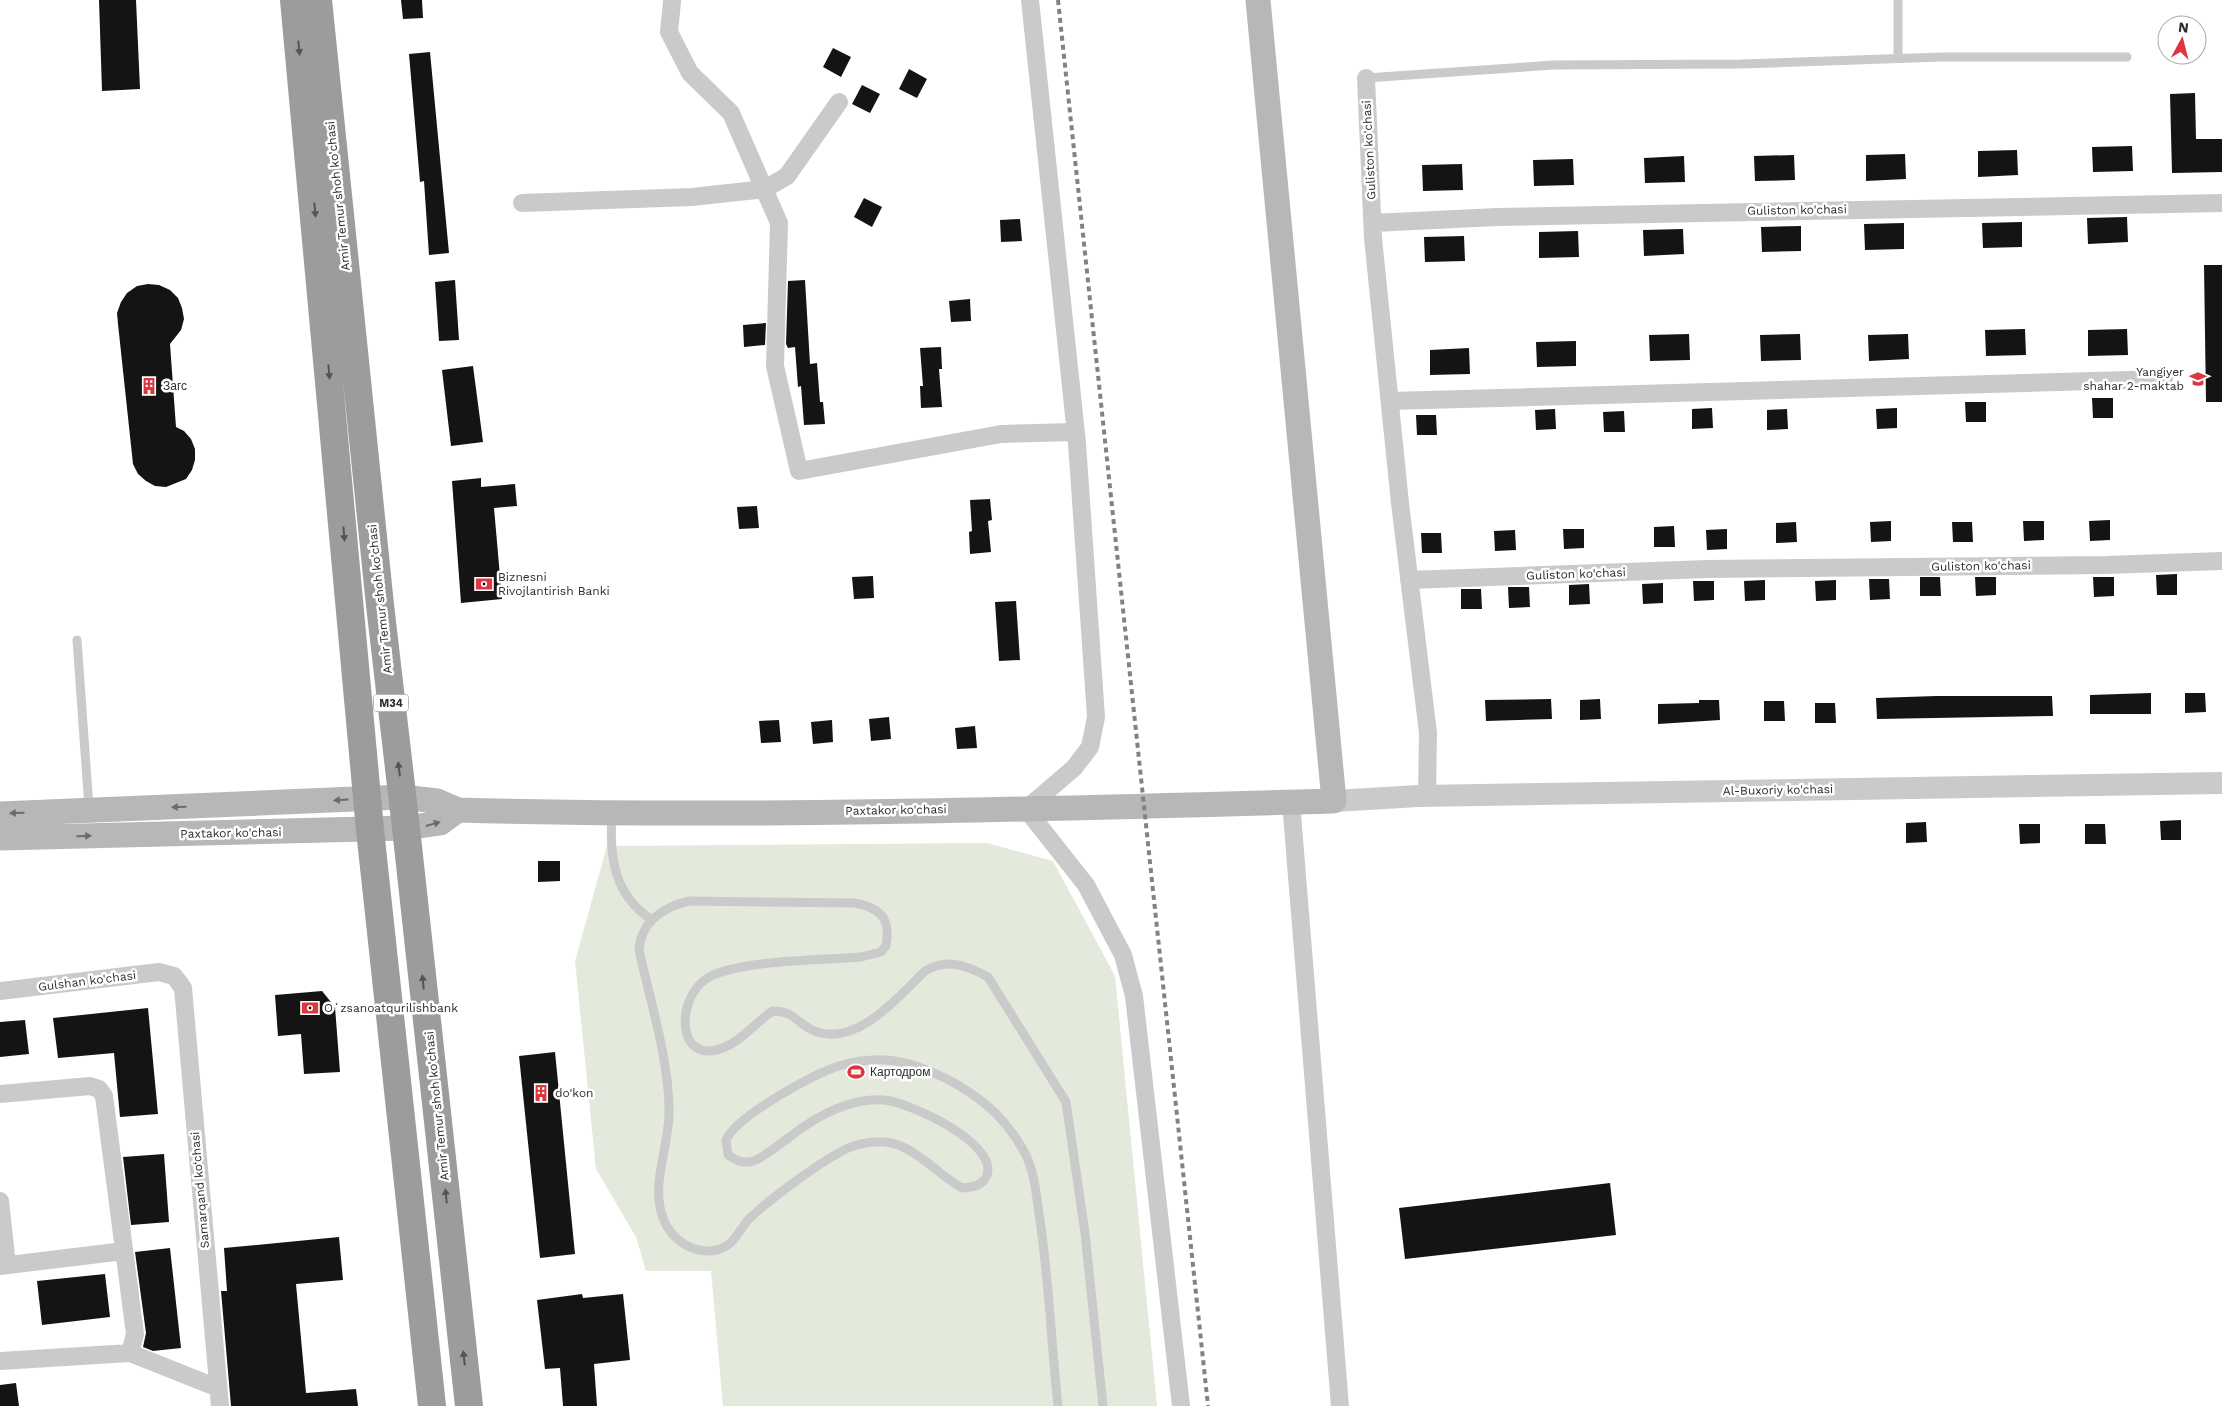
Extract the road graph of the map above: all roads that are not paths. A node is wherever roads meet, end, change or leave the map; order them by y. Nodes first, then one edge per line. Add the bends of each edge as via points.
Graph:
1 (294, 0) edge
2 (318, 0) edge
3 (1030, 0) edge
4 (1258, 0) edge
5 (1898, 0) edge
6 (672, 2) dead end
7 (2126, 57) dead end
8 (1898, 58) junction
9 (1366, 78) joint
10 (840, 102) dead end
11 (765, 189) junction
12 (522, 203) dead end
13 (2222, 204) edge
14 (1372, 223) junction
15 (2164, 379) dead end
16 (1390, 401) junction
17 (1076, 432) junction
18 (2222, 561) edge
19 (1409, 580) junction
20 (77, 640) dead end
21 (2222, 783) edge
22 (1427, 796) junction
23 (402, 797) junction
24 (368, 798) junction
25 (1334, 801) junction
26 (1291, 802) junction
27 (1026, 809) junction
28 (458, 810) junction
29 (89, 811) junction
30 (0, 814) edge
31 (612, 814) junction
32 (406, 828) junction
33 (370, 830) junction
34 (0, 838) edge
35 (652, 920) junction
36 (174, 976) joint
37 (0, 991) edge
38 (0, 1094) edge
39 (0, 1201) edge
40 (124, 1251) junction
41 (4, 1265) edge
42 (130, 1353) junction
43 (0, 1361) edge
44 (218, 1388) junction
45 (220, 1406) edge
46 (432, 1406) edge
47 (469, 1406) edge
48 (1058, 1406) edge
49 (1103, 1406) edge
50 (1181, 1406) edge
51 (1340, 1406) edge

1 -> 24 highway, Amir Temur shoh ko'chasi / M34
23 -> 2 highway, Amir Temur shoh ko'chasi / M34
3 - 17 street
4 - 25 main road
5 - 8 lane
6 - 11 street via 669,32 690,73 732,113
7 - 8 lane
8 - 9 lane via 1741,64 1554,65
9 - 14 street, Guliston ko'chasi
10 - 11 street via 787,176
11 - 12 street via 692,197
11 - 17 street via 779,223 775,366 799,471 1001,434
13 - 14 street, Guliston ko'chasi via 1517,216
14 - 16 street, Guliston ko'chasi
15 - 16 street
16 - 19 street, Guliston ko'chasi
17 - 27 street via 1096,717 1090,747 1074,768
18 - 19 street, Guliston ko'chasi via 1707,569
19 - 22 street, Guliston ko'chasi via 1428,733
20 - 29 lane
21 - 22 street, Al-Buxoriy ko'chasi
22 - 25 street, Al-Buxoriy ko'chasi
23 - 24 main road, Paxtakor ko'chasi
23 - 28 main road, Paxtakor ko'chasi via 437,801
23 - 32 highway, Amir Temur shoh ko'chasi / M34
24 -> 29 main road, Paxtakor ko'chasi
24 - 33 highway, Amir Temur shoh ko'chasi / M34
25 - 26 main road, Paxtakor ko'chasi
26 - 27 main road, Paxtakor ko'chasi
26 - 51 street
27 - 31 main road, Paxtakor ko'chasi
27 - 50 street via 1090,892 1123,955 1134,996
28 - 31 main road, Paxtakor ko'chasi
32 -> 28 main road, Paxtakor ko'chasi via 440,823
29 -> 30 main road, Paxtakor ko'chasi
31 - 35 lane via 611,847 618,881 634,906
32 - 33 main road, Paxtakor ko'chasi
47 -> 32 highway, Amir Temur shoh ko'chasi / M34
34 -> 33 main road, Paxtakor ko'chasi
33 - 46 highway, Amir Temur shoh ko'chasi / M34
35 - 48 lane via 640,940 639,950 668,1087 668,1130 659,1203 663,1220 673,1236 687,1246 718,1250 731,1242 772,1200 828,1160 849,1148 877,1142 888,1142 911,1152 962,1188 983,1183 988,1174 984,1157 964,1137 910,1106 883,1100 868,1100 833,1110 756,1160 744,1163 728,1155 726,1140 733,1129 769,1103 836,1067 874,1058 914,1065 934,1073 988,1105 1005,1121 1030,1165 1043,1237
35 - 49 lane via 672,905 706,901 855,903 868,906 885,918 889,929 886,946 874,954 752,966 709,977 690,999 684,1020 688,1037 694,1046 703,1050 725,1047 773,1011 790,1014 819,1033 851,1030 877,1016 925,970 935,965 958,964 988,977 1066,1102 1085,1233
36 - 37 street, Gulshan ko'chasi via 159,972
36 - 44 street, Samarqand ko‘chasi via 183,988
38 - 40 street via 90,1086 99,1089 104,1096
39 - 41 street
40 - 41 street
40 - 42 street via 135,1334
42 - 43 street
42 - 44 street
44 - 45 street, Samarqand ko‘chasi

